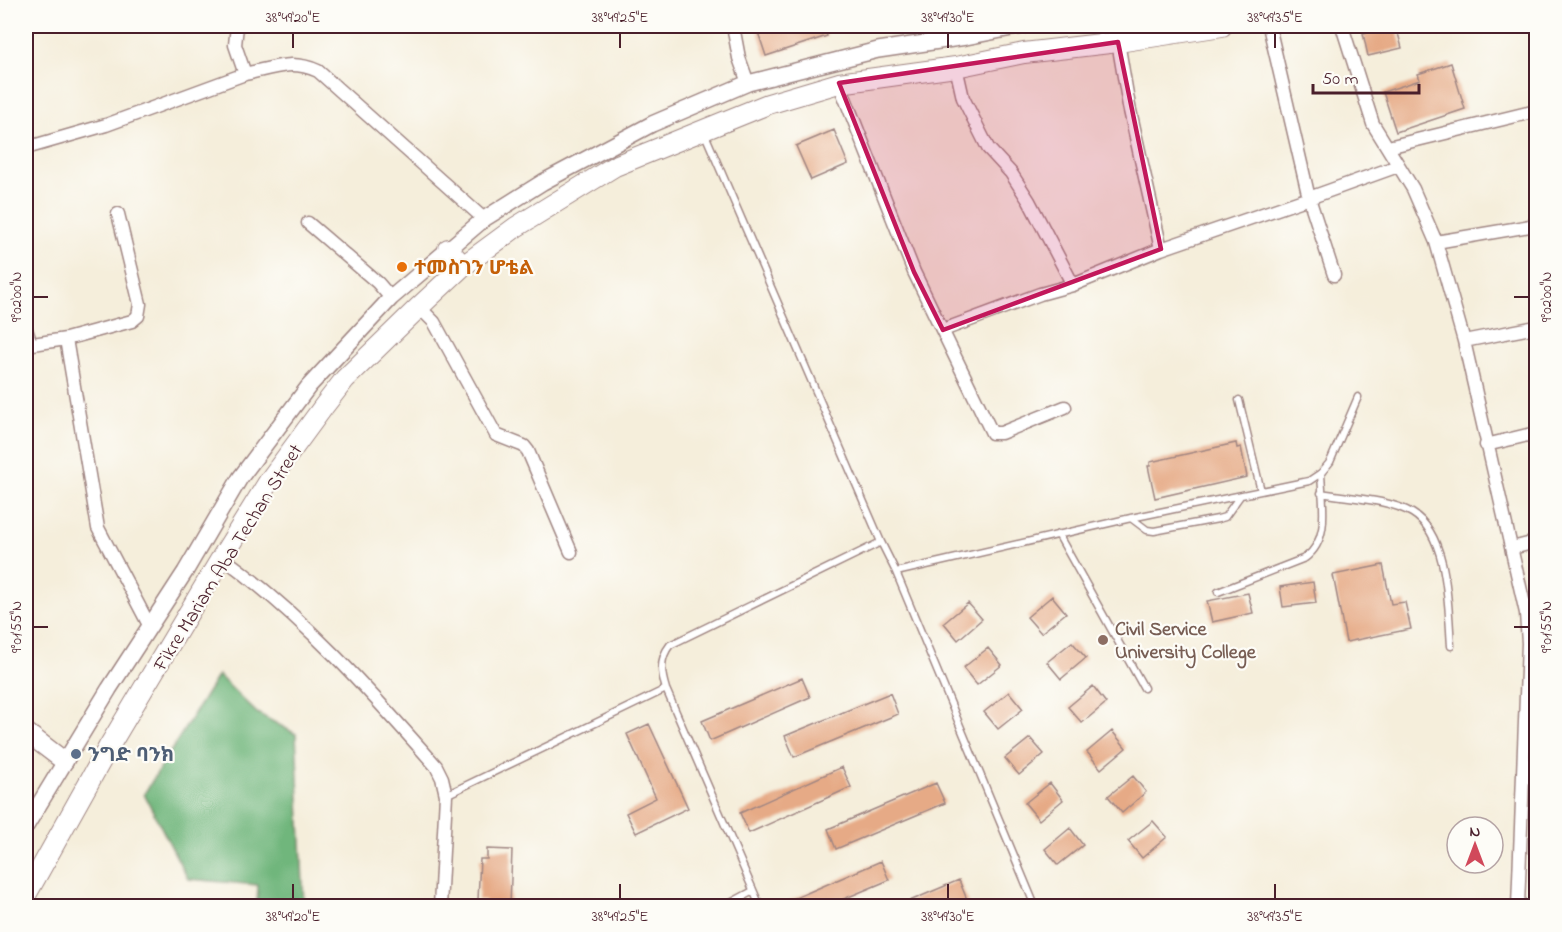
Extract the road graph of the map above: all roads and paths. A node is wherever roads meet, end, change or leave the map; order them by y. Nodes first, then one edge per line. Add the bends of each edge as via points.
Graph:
1 (237, 26) edge
2 (733, 26) edge
3 (1022, 26) edge
4 (1222, 26) edge
5 (1269, 26) edge
6 (1342, 26) edge
7 (1118, 42) junction
8 (956, 67) junction
9 (245, 74) junction
10 (748, 83) junction
11 (839, 83) junction
12 (1536, 111) edge
13 (704, 131) junction
14 (1388, 147) junction
15 (26, 148) edge
16 (1398, 166) junction
17 (1309, 198) junction
18 (118, 214) dead end
19 (484, 219) junction
20 (308, 223) dead end
21 (1536, 225) edge
22 (1437, 242) junction
23 (448, 249) junction
24 (1161, 249) junction
25 (463, 266) junction
26 (1334, 275) dead end
27 (1073, 285) junction
28 (391, 298) junction
29 (419, 307) junction
30 (1536, 327) edge
31 (26, 329) edge
32 (942, 330) junction
33 (66, 339) junction
34 (1464, 341) junction
35 (28, 345) edge
36 (1358, 397) dead end
37 (1239, 400) dead end
38 (1065, 407) dead end
39 (1536, 433) edge
40 (1486, 445) junction
41 (1321, 473) junction
42 (1261, 492) junction
43 (1322, 493) junction
44 (1240, 496) junction
45 (1131, 518) junction
46 (1058, 534) junction
47 (881, 542) junction
48 (1536, 542) edge
49 (1512, 548) junction
50 (571, 552) dead end
51 (222, 557) junction
52 (896, 572) junction
53 (1218, 592) dead end
54 (149, 625) junction
55 (1451, 646) dead end
56 (1144, 688) dead end
57 (666, 689) junction
58 (26, 732) edge
59 (64, 761) junction
60 (446, 795) junction
61 (26, 826) edge
62 (753, 891) junction
63 (26, 895) edge
64 (440, 906) edge
65 (725, 906) edge
66 (760, 906) edge
67 (1035, 906) edge
68 (1518, 906) edge

1 - 9 street via 235,45
2 - 10 street
3 - 10 street via 878,50
4 - 7 main road, Fikre Mariam Aba Techan Street
5 - 17 street
6 - 14 street via 1373,124
7 - 8 main road, Fikre Mariam Aba Techan Street via 1024,53
7 - 24 street
8 - 11 main road, Fikre Mariam Aba Techan Street
8 - 27 street via 963,98 988,148 1029,201
9 - 15 street via 106,125
9 - 19 street via 291,64 318,71
10 - 19 street via 652,124 543,182
11 - 13 main road, Fikre Mariam Aba Techan Street via 768,104
11 - 32 street via 914,272
12 - 14 street
13 - 25 main road, Fikre Mariam Aba Techan Street via 615,166 516,227
13 - 47 lane
14 - 16 street
16 - 17 street
16 - 22 street
17 - 24 street
17 - 26 street
18 - 33 street via 140,304 138,316
19 - 23 street
20 - 28 street
21 - 22 street
22 - 34 street
23 - 25 main road
23 - 28 street
24 - 27 street
25 - 29 main road, Fikre Mariam Aba Techan Street
27 - 32 street
28 - 54 street via 309,386 240,477
29 - 50 street via 434,322 496,435 528,451
29 - 51 main road, Fikre Mariam Aba Techan Street via 345,379 269,481
30 - 34 street
31 - 35 street
32 - 38 street via 992,433 1001,433
33 - 35 street
33 - 54 street via 98,528
34 - 40 street
36 - 41 lane via 1330,462
37 - 42 lane
39 - 40 street
40 - 49 street
41 - 42 lane via 1309,481
41 - 43 lane
42 - 44 lane
43 - 53 lane via 1323,534 1315,551
43 - 55 lane via 1393,506 1412,513 1430,530 1444,570
44 - 45 lane
44 - 45 lane via 1225,517 1218,519 1154,531
45 - 46 lane
46 - 52 lane
46 - 56 lane
47 - 52 lane
47 - 57 lane via 670,645 660,673
48 - 49 street
49 - 68 street via 1526,613 1528,643
51 - 60 street via 261,586 366,686 436,766
51 - 63 main road, Fikre Mariam Aba Techan Street
52 - 67 lane
54 - 59 street
57 - 60 lane
57 - 62 lane
58 - 59 main road
59 - 61 street
60 - 64 street
62 - 65 lane
62 - 66 lane

